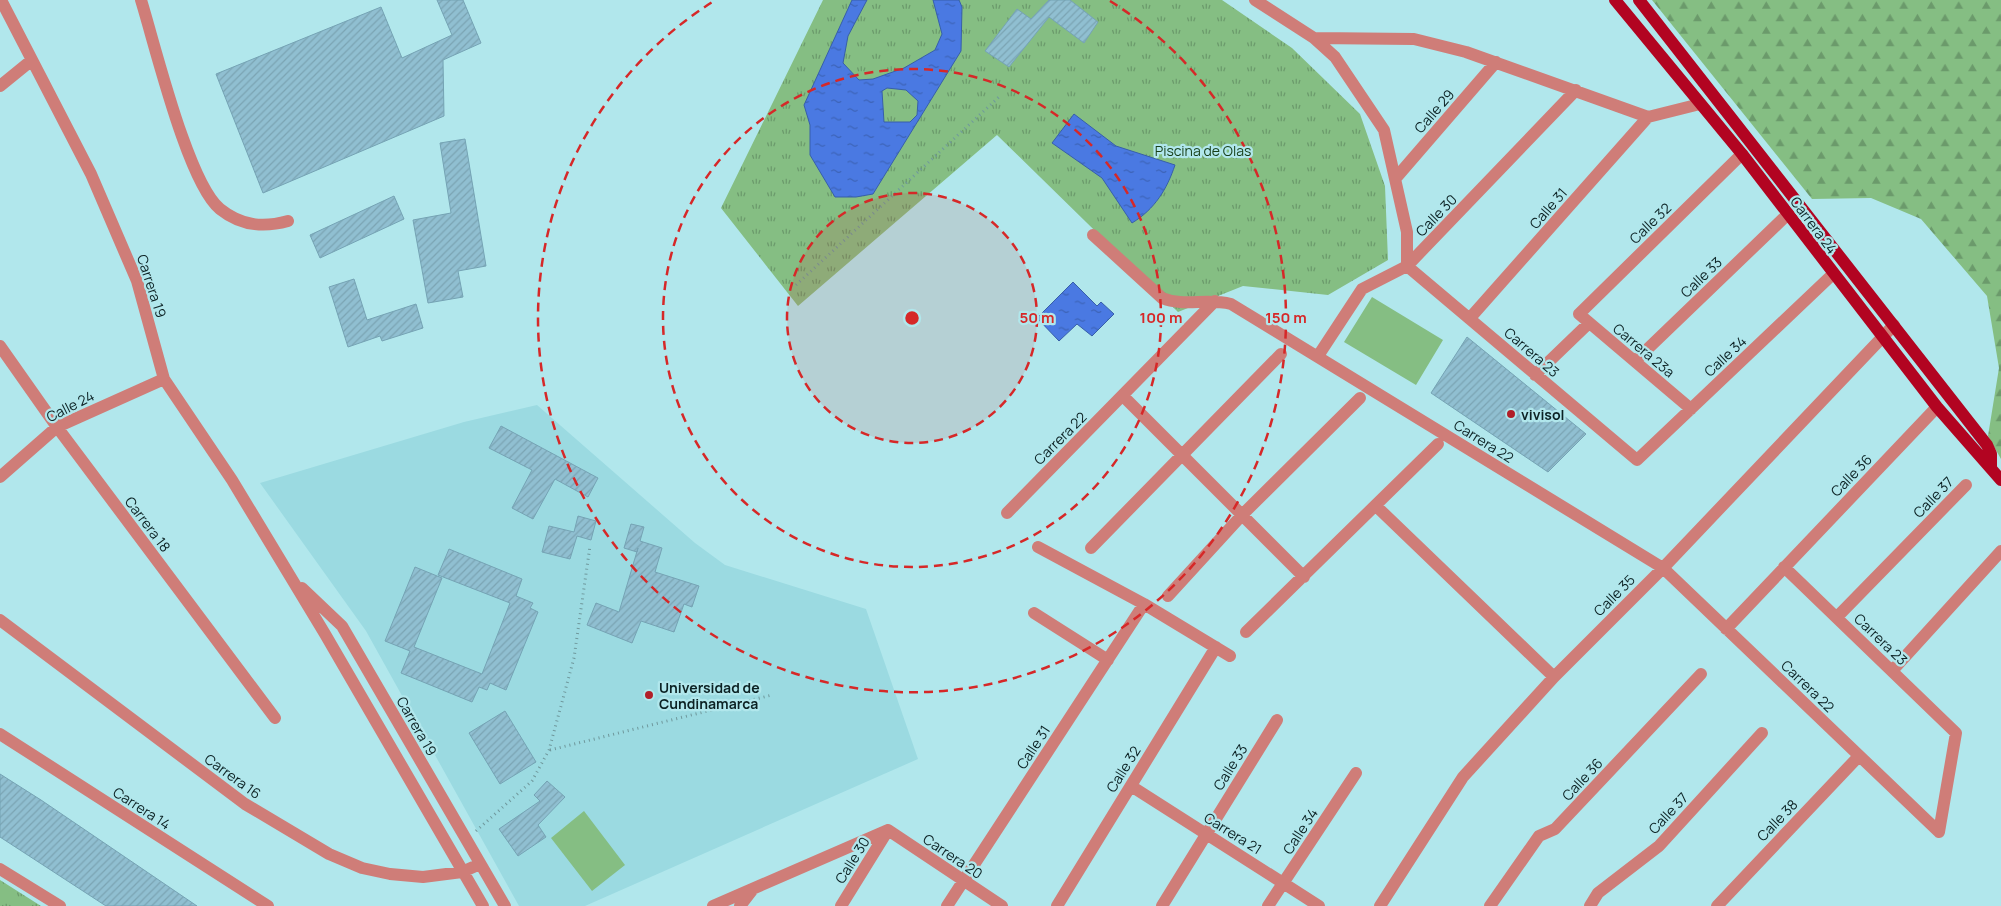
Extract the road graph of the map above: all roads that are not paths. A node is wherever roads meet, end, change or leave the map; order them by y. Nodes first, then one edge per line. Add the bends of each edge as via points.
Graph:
1 (1, 0) edge
2 (142, 0) edge
3 (1255, 0) edge
4 (1615, 0) edge
5 (1639, 0) edge
6 (1314, 38) junction
7 (32, 60) junction
8 (1496, 62) junction
9 (0, 86) edge
10 (1576, 90) junction
11 (1700, 104) junction
12 (1648, 117) junction
13 (1742, 154) junction
14 (1395, 179) junction
15 (1788, 214) junction
16 (288, 222) dead end
17 (1093, 235) dead end
18 (1407, 266) junction
19 (1833, 274) junction
20 (1215, 300) junction
21 (1579, 314) joint
22 (1470, 318) junction
23 (1589, 323) junction
24 (1894, 325) junction
25 (1882, 338) junction
26 (0, 346) edge
27 (1281, 354) dead end
28 (1318, 356) junction
29 (1634, 361) junction
30 (1534, 375) junction
31 (164, 378) junction
32 (1122, 396) junction
33 (1360, 398) dead end
34 (1937, 407) junction
35 (1691, 409) junction
36 (56, 427) junction
37 (1438, 444) dead end
38 (1182, 455) junction
39 (1637, 460) joint
40 (1991, 467) junction
41 (0, 477) edge
42 (2001, 480) edge
43 (1966, 485) dead end
44 (1376, 506) junction
45 (1007, 513) dead end
46 (1243, 514) junction
47 (1038, 547) dead end
48 (1091, 548) dead end
49 (2001, 551) edge
50 (1784, 567) junction
51 (1663, 568) junction
52 (287, 574) junction
53 (1304, 577) junction
54 (1168, 596) dead end
55 (1144, 604) junction
56 (1034, 613) dead end
57 (1837, 617) junction
58 (0, 620) edge
59 (1726, 629) junction
60 (1246, 632) dead end
61 (1216, 648) junction
62 (1230, 656) dead end
63 (1108, 660) junction
64 (1892, 671) junction
65 (1701, 674) dead end
66 (1554, 677) junction
67 (275, 718) dead end
68 (1277, 720) dead end
69 (1762, 733) dead end
70 (0, 734) edge
71 (1859, 756) junction
72 (1356, 773) dead end
73 (1131, 786) junction
74 (888, 830) junction
75 (1939, 832) joint
76 (1206, 834) junction
77 (480, 864) junction
78 (0, 869) edge
79 (462, 872) junction
80 (964, 881) junction
81 (1283, 883) junction
82 (755, 887) junction
83 (60, 906) edge
84 (268, 906) edge
85 (483, 906) edge
86 (505, 906) edge
87 (713, 906) edge
88 (740, 906) edge
89 (841, 906) edge
90 (947, 906) edge
91 (1002, 906) edge
92 (1057, 906) edge
93 (1162, 906) edge
94 (1268, 906) edge
95 (1319, 906) edge
96 (1380, 906) edge
97 (1490, 906) edge
98 (1590, 906) edge
99 (1717, 906) edge

1 - 7 street, Carrera 19
2 - 16 street via 182,136 202,186 219,209 240,222 255,226
3 - 6 street
4 - 11 main road, Carrera 24
5 - 24 main road, Carrera 24
6 - 8 street via 1414,39
6 - 14 street via 1335,57 1384,130
7 - 9 street
7 - 31 street, Carrera 19 via 91,174 137,280
8 - 10 street
8 - 14 street, Calle 29
10 - 12 street
10 - 18 street, Calle 30
11 - 12 street
11 - 13 main road, Carrera 24
12 - 22 street, Calle 31
13 - 15 main road, Carrera 24
13 - 21 street, Calle 32
14 - 18 street via 1406,232
15 - 19 main road, Carrera 24
15 - 29 street, Calle 33
17 - 20 street via 1162,298 1172,302
18 - 22 street, Carrera 23
18 - 28 street, Calle 30 via 1362,289
19 - 25 main road, Carrera 24
19 - 35 street, Calle 34
20 - 28 street, Carrera 22 via 1231,304
20 - 32 street, Carrera 22
21 - 23 street, Carrera 23a
22 - 30 street, Carrera 23
23 - 29 street, Carrera 23a
23 - 30 street
24 - 25 street, Calle 35
24 - 40 main road, Carrera 24 via 1987,445
25 - 34 main road, Carrera 24
25 - 51 street, Calle 35
26 - 36 street, Carrera 18
27 - 38 street
28 - 51 street, Carrera 22
29 - 35 street, Carrera 23a
30 - 39 street, Carrera 23
31 - 36 street, Calle 24
31 - 52 street, Carrera 19 via 232,480
32 - 38 street
32 - 45 street, Carrera 22
33 - 46 street
34 - 40 main road, Carrera 24
34 - 50 street, Calle 36
35 - 39 street, Calle 34
36 - 41 street, Calle 24
36 - 67 street, Carrera 18
37 - 44 street
38 - 46 street
38 - 48 street
40 - 42 main road, Carrera 24
43 - 57 street, Calle 37
44 - 53 street
44 - 66 street
46 - 53 street
46 - 54 street
47 - 55 street
49 - 64 street
50 - 57 street, Carrera 23
50 - 59 street, Calle 36
51 - 59 street, Carrera 22
51 - 66 street, Calle 35
52 - 77 street, Carrera 19 via 342,626
52 - 79 street, Carrera 19
53 - 60 street
55 - 61 street
55 - 63 street, Calle 31
56 - 63 street
57 - 64 street, Carrera 23
58 - 79 street, Carrera 16 via 245,804 329,854 362,868 390,874 423,877
59 - 71 street, Carrera 22
61 - 62 street
61 - 73 street, Calle 32
63 - 80 street, Calle 31
64 - 75 street, Carrera 23 via 1956,733
65 - 97 street, Calle 36 via 1555,829 1539,836
66 - 96 street, Calle 35 via 1464,777
68 - 76 street, Calle 33
69 - 98 street, Calle 37 via 1659,846 1598,893
70 - 84 street, Carrera 14
71 - 75 street, Carrera 22
71 - 99 street, Calle 38
72 - 81 street, Calle 34
73 - 76 street, Carrera 21
73 - 92 street, Calle 32
74 - 80 street, Carrera 20
74 - 82 street
74 - 89 street, Calle 30
76 - 81 street, Carrera 21
76 - 93 street, Calle 33
77 - 79 street, Carrera 16
77 - 86 street, Carrera 19
78 - 83 street
79 - 85 street, Carrera 19
80 - 90 street, Calle 31
80 - 91 street, Carrera 20
81 - 94 street, Calle 34
81 - 95 street, Carrera 21
82 - 87 street
82 - 88 street

